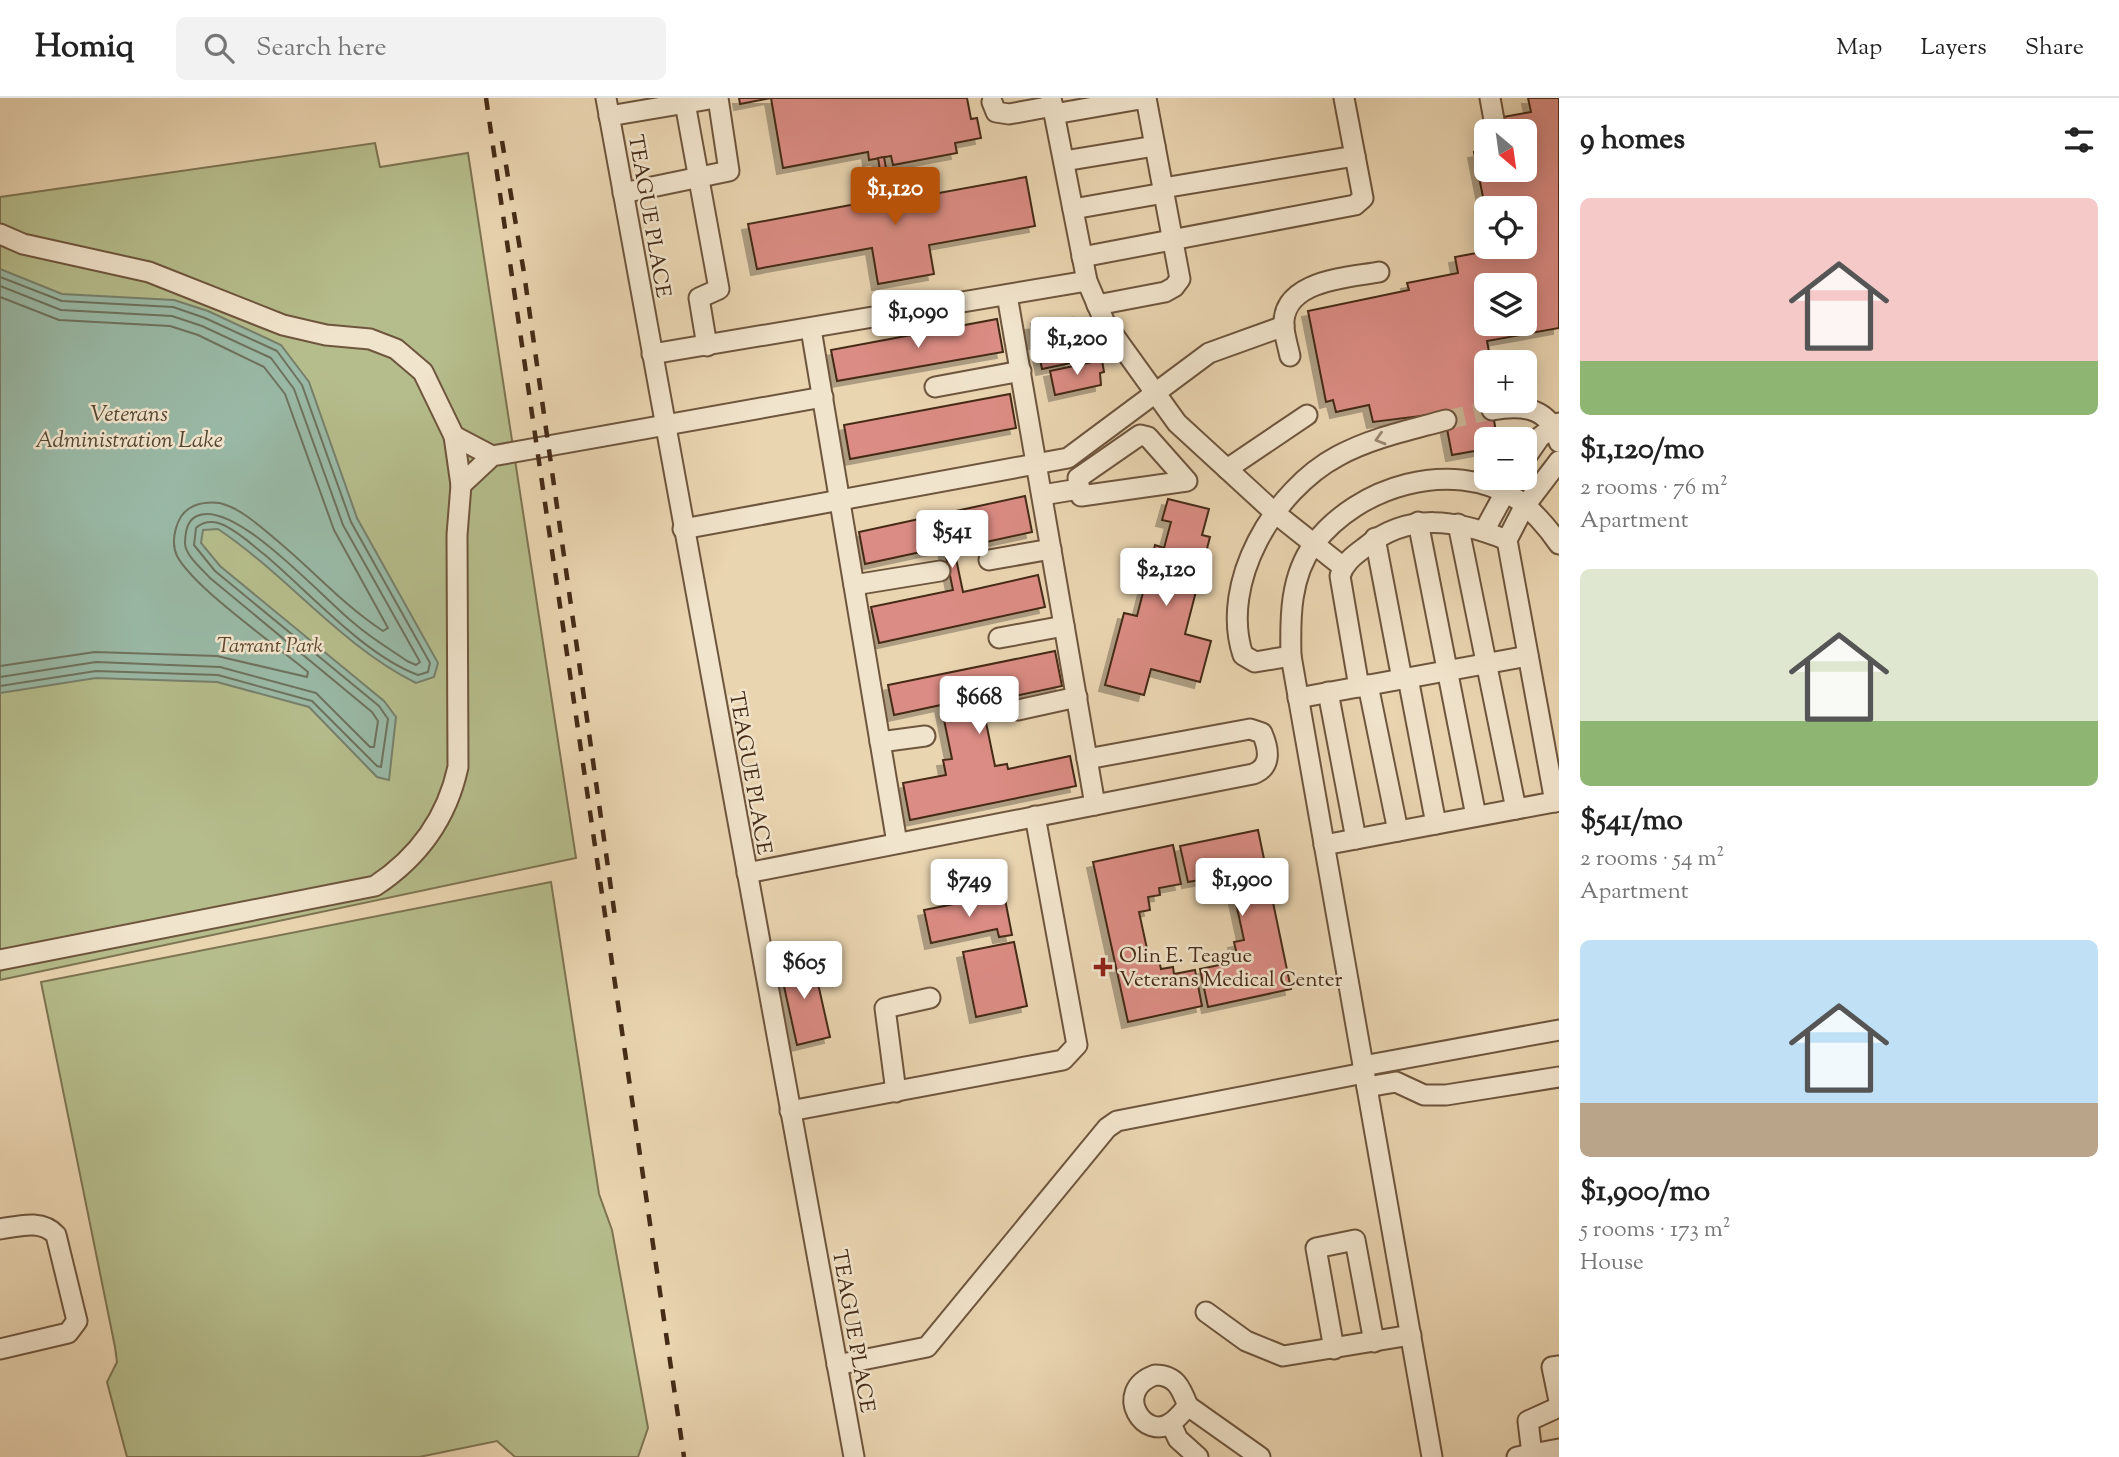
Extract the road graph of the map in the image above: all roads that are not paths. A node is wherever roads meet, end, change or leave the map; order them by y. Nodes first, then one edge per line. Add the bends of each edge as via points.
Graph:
1 (717, 98) edge
2 (1344, 98) edge
3 (1490, 98) edge
4 (992, 102) dead end
5 (685, 103) junction
6 (1053, 106) edge
7 (607, 107) edge
8 (1494, 119) edge
9 (1155, 146) junction
10 (1355, 156) junction
11 (1063, 161) junction
12 (697, 178) junction
13 (1163, 190) junction
14 (623, 193) junction
15 (1073, 209) junction
16 (0, 234) edge
17 (1172, 240) junction
18 (1082, 257) junction
19 (1379, 272) dead end
20 (1087, 281) junction
21 (1007, 295) junction
22 (1097, 305) junction
23 (1284, 326) junction
24 (811, 329) junction
25 (707, 346) junction
26 (652, 354) junction
27 (1290, 355) dead end
28 (1021, 371) junction
29 (935, 387) dead end
30 (1157, 395) junction
31 (822, 397) junction
32 (1537, 412) edge
33 (1307, 415) dead end
34 (1446, 421) tunnel mouth
35 (665, 427) junction
36 (454, 436) junction
37 (1537, 441) edge
38 (1558, 443) edge
39 (492, 456) junction
40 (1037, 464) junction
41 (1227, 469) junction
42 (1474, 482) edge
43 (461, 485) junction
44 (1079, 489) junction
45 (1506, 490) edge
46 (1512, 490) edge
47 (1042, 495) junction
48 (840, 499) junction
49 (1524, 507) junction
50 (1275, 513) junction
51 (1418, 522) junction
52 (1458, 524) junction
53 (683, 528) junction
54 (1484, 531) junction
55 (1375, 538) junction
56 (1507, 540) junction
57 (1559, 544) edge
58 (1314, 545) junction
59 (1051, 549) junction
60 (989, 560) dead end
61 (1343, 566) junction
62 (940, 570) dead end
63 (854, 585) junction
64 (1065, 626) junction
65 (999, 638) dead end
66 (1291, 656) junction
67 (1528, 656) junction
68 (1486, 664) junction
69 (1447, 671) junction
70 (1405, 678) junction
71 (1364, 686) junction
72 (1328, 692) junction
73 (1077, 697) junction
74 (1298, 698) junction
75 (1018, 709) dead end
76 (925, 736) dead end
77 (880, 742) junction
78 (1087, 759) junction
79 (1557, 801) edge
80 (1095, 805) junction
81 (1516, 809) junction
82 (1035, 817) junction
83 (1476, 817) junction
84 (1436, 824) junction
85 (1398, 831) junction
86 (1356, 839) junction
87 (897, 844) junction
88 (1324, 845) junction
89 (747, 873) junction
90 (0, 960) edge
91 (930, 998) dead end
92 (1559, 1030) edge
93 (1365, 1075) junction
94 (1559, 1077) edge
95 (896, 1092) junction
96 (790, 1111) junction
97 (0, 1229) edge
98 (1206, 1312) dead end
99 (1411, 1335) junction
100 (1374, 1342) junction
101 (0, 1349) edge
102 (1334, 1349) junction
103 (837, 1366) junction
104 (1559, 1366) edge
105 (1559, 1401) edge
106 (1188, 1406) junction
107 (1559, 1407) edge
108 (1171, 1424) junction
109 (1559, 1449) edge
110 (1524, 1456) edge
111 (854, 1457) edge
112 (1198, 1457) edge
113 (1260, 1457) edge
114 (1432, 1457) edge

1 - 5 lane
1 - 12 lane via 729,171
2 - 10 lane
3 - 8 lane
4 - 6 lane via 996,112 1009,114
5 - 7 lane
5 - 12 lane
6 - 9 lane via 1146,98
6 - 11 lane
7 - 14 lane, TEAGUE PLACE
9 - 11 lane
9 - 13 lane
10 - 13 lane
10 - 17 lane via 1363,198 1355,205
11 - 15 lane
12 - 14 lane
12 - 25 lane via 719,289 699,298
13 - 15 lane
13 - 17 lane
14 - 26 lane, TEAGUE PLACE
15 - 18 lane
16 - 36 lane via 23,244 149,272 283,325 370,339 396,349 423,372
17 - 18 lane
17 - 22 lane via 1180,278 1174,287
18 - 20 lane
19 - 23 lane via 1316,283 1290,306
20 - 21 lane
20 - 22 lane
21 - 24 lane
21 - 28 lane
22 - 30 lane
23 - 27 lane
23 - 30 lane via 1209,354
24 - 25 lane
24 - 31 lane
25 - 26 lane
26 - 35 lane, TEAGUE PLACE
28 - 29 lane
28 - 40 lane
30 - 40 lane via 1068,458
30 - 41 lane via 1177,423
31 - 35 lane
31 - 48 lane
32 - 38 lane via 1544,415
33 - 41 lane
34 -> 50 lane via 1337,456
35 - 39 lane
35 - 53 lane, TEAGUE PLACE
36 - 39 lane
36 - 43 lane
37 - 38 lane via 1540,437
38 - 49 lane
39 - 43 lane
40 - 47 lane
40 - 48 lane
41 - 50 lane
42 - 58 lane via 1447,479 1400,486 1361,502
43 - 90 lane via 458,767 451,798 402,868 375,886
44 - 44 lane via 1080,496 1187,481 1148,437 1140,435 1078,478
44 - 47 lane
45 - 54 lane
46 - 49 lane
47 - 59 lane
48 - 53 lane
48 - 63 lane
49 - 56 lane
49 - 57 lane
50 - 58 lane
50 - 66 lane via 1250,556 1237,601 1237,636 1243,655 1255,662
51 - 52 lane
51 - 55 lane
51 - 69 lane
52 - 54 lane
52 - 68 lane
53 - 89 lane, TEAGUE PLACE
54 - 56 lane
55 - 61 lane
55 - 70 lane
56 - 67 lane
58 - 61 lane
58 - 66 lane via 1300,572 1290,611
59 - 60 lane
59 - 64 lane
61 - 71 lane via 1340,576
62 - 63 lane
63 - 77 lane
64 - 65 lane
64 - 73 lane
66 - 74 lane
67 - 68 lane
67 - 79 lane
68 - 69 lane
68 - 81 lane
69 - 70 lane
69 - 83 lane
70 - 71 lane
70 - 84 lane
71 - 72 lane
71 - 85 lane
72 - 74 lane
72 - 86 lane
73 - 75 lane
73 - 78 lane
74 - 88 lane
76 - 77 lane
77 - 87 lane
78 - 80 lane
78 - 80 lane via 1250,729 1262,733 1265,741 1268,761 1253,774
79 - 81 lane
80 - 82 lane
81 - 83 lane
82 - 87 lane
82 - 95 lane via 1077,1045 1063,1060
83 - 84 lane
84 - 85 lane
85 - 86 lane
86 - 88 lane
87 - 89 lane
88 - 93 lane
89 - 96 lane, TEAGUE PLACE
91 - 95 lane via 885,1008
92 - 93 lane
93 - 94 lane via 1424,1095
93 - 99 lane
93 - 103 lane via 1117,1121 927,1347
95 - 96 lane
96 - 103 lane, TEAGUE PLACE
97 - 101 lane via 44,1226 56,1235 77,1321 68,1333
98 - 102 lane via 1245,1341 1283,1356
99 - 100 lane
99 - 114 lane
100 - 102 lane
100 - 102 lane via 1355,1240 1316,1248
103 - 111 lane, TEAGUE PLACE
104 - 105 lane via 1552,1367
106 - 108 lane
106 - 108 lane via 1182,1389 1171,1378 1154,1375 1140,1383 1133,1399 1138,1416 1152,1425
106 - 113 lane
107 - 110 lane via 1528,1421
108 - 112 lane via 1178,1439
109 - 110 lane

